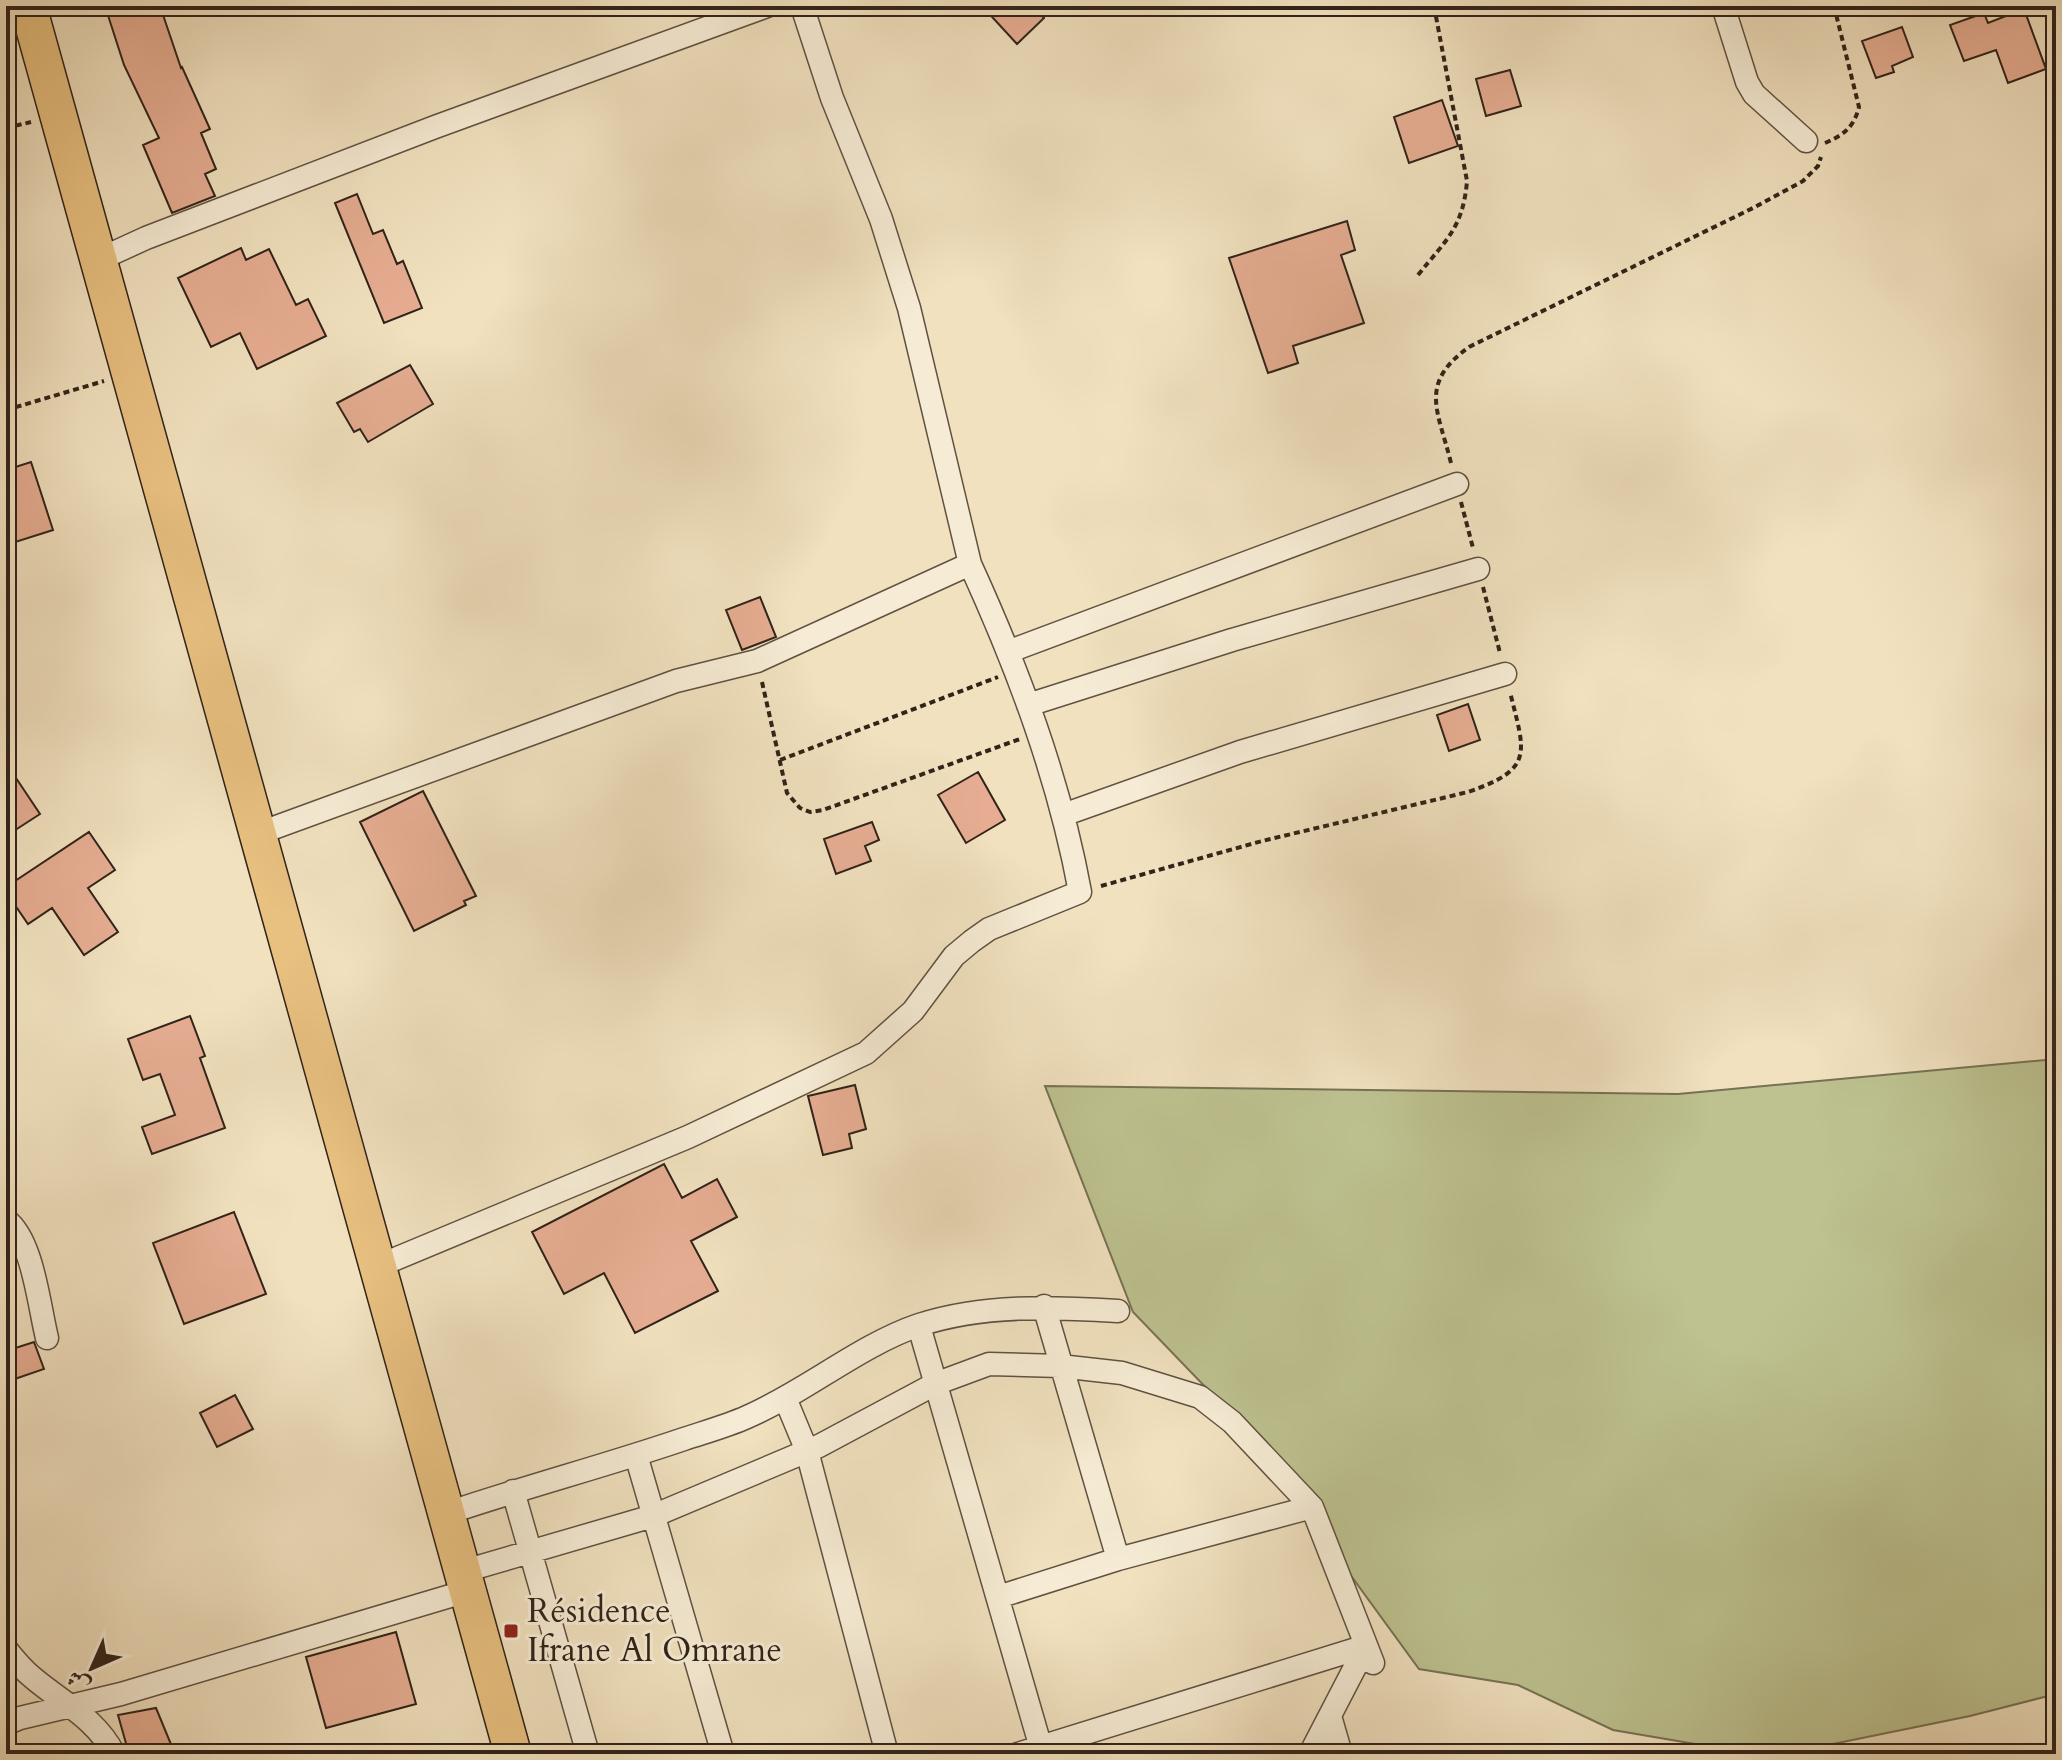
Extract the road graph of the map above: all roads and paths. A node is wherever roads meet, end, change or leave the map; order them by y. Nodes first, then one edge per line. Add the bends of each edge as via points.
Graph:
1 (28, 6) edge
2 (767, 6) edge
3 (802, 6) edge
4 (1434, 6) edge
5 (1723, 6) edge
6 (1834, 6) edge
7 (1806, 141) joint
8 (98, 260) junction
9 (1418, 275) dead end
10 (130, 374) junction
11 (6, 410) edge
12 (1457, 484) dead end
13 (970, 564) junction
14 (1478, 569) dead end
15 (1013, 660) junction
16 (757, 661) junction
17 (1505, 674) dead end
18 (1028, 705) junction
19 (1038, 732) junction
20 (780, 760) junction
21 (1063, 815) junction
22 (257, 834) junction
23 (6, 1220) edge
24 (376, 1267) junction
25 (1044, 1306) junction
26 (1118, 1311) dead end
27 (919, 1326) junction
28 (47, 1338) dead end
29 (1060, 1366) junction
30 (935, 1384) junction
31 (785, 1398) junction
32 (807, 1451) junction
33 (636, 1455) junction
34 (513, 1491) junction
35 (1312, 1507) junction
36 (445, 1514) junction
37 (653, 1516) junction
38 (531, 1552) junction
39 (1118, 1559) junction
40 (464, 1582) junction
41 (998, 1597) junction
42 (6, 1649) edge
43 (1370, 1655) junction
44 (71, 1706) junction
45 (1330, 1716) junction
46 (6, 1724) edge
47 (1041, 1748) junction
48 (114, 1754) edge
49 (513, 1754) edge
50 (588, 1754) edge
51 (723, 1754) edge
52 (887, 1754) edge
53 (1018, 1754) edge
54 (1310, 1754) edge
55 (1341, 1754) edge

1 - 8 highway
2 - 8 street via 435,127
3 - 13 street via 909,308
4 - 9 path via 1467,181 1457,225
5 - 7 street via 1754,94
6 - 7 path via 1859,107 1845,134 1825,143
8 - 10 highway
10 - 11 path
10 - 22 highway
12 - 15 street
13 - 15 street
13 - 16 street
14 - 18 street
15 - 18 street
15 - 20 path
16 - 20 path
16 - 22 street via 676,681
17 - 21 street via 1240,752
18 - 19 street
19 - 20 path via 810,812 787,793
19 - 21 street
21 - 24 street via 1080,892 972,941 954,956 913,1011 866,1053 688,1137
22 - 24 highway
23 - 28 street via 25,1247
24 - 36 highway
25 - 26 street
25 - 27 street
25 - 29 street
27 - 30 street
27 - 31 street
29 - 30 street via 989,1364
29 - 35 street via 1122,1373 1200,1397 1232,1422
29 - 39 street
30 - 32 street
30 - 41 street
31 - 32 street
31 - 33 street via 746,1418
32 - 37 street
32 - 52 street
33 - 34 street
33 - 37 street
34 - 36 street
34 - 38 street
35 - 39 street
35 - 43 street
36 - 40 highway
37 - 38 street
37 - 51 street
38 - 40 street
38 - 50 street
39 - 41 street
40 - 44 street
40 - 49 highway
41 - 47 street
42 - 44 street via 30,1676
43 - 45 street
43 - 47 street
44 - 46 street
44 - 48 street via 108,1741
45 - 54 street
45 - 55 street
47 - 53 street

